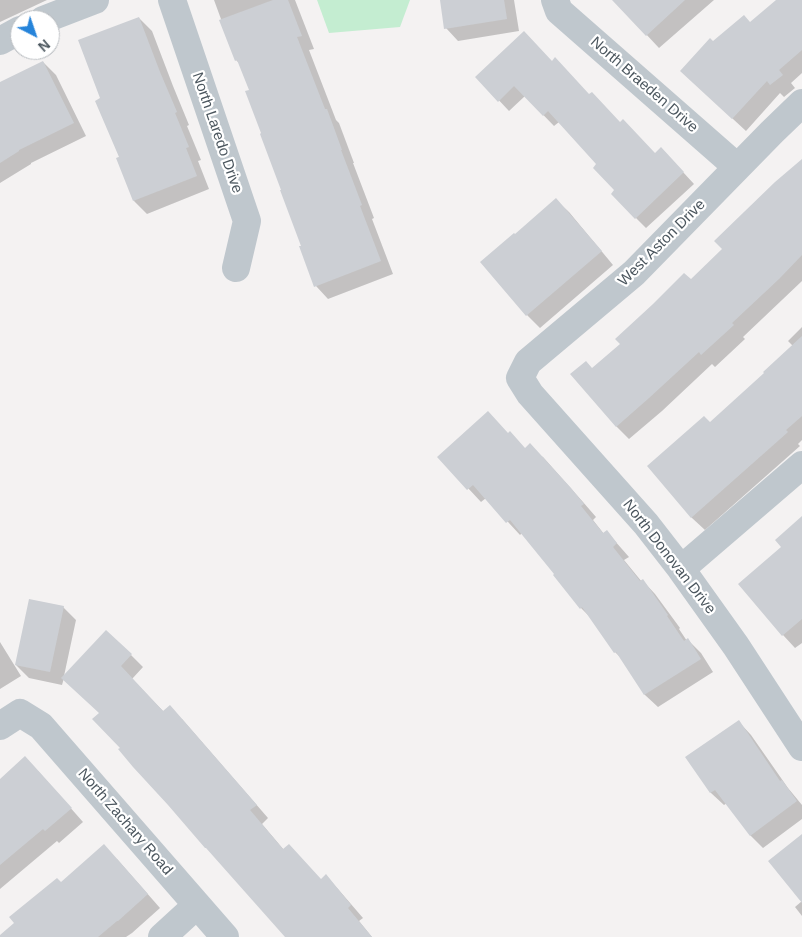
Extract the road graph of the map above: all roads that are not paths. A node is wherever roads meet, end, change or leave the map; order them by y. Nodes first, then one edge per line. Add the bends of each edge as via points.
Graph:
1 (96, 0) edge
2 (172, 0) edge
3 (555, 0) edge
4 (60, 14) edge
5 (802, 104) edge
6 (737, 167) junction
7 (236, 268) dead end
8 (520, 378) joint
9 (802, 465) edge
10 (682, 569) junction
11 (10, 720) edge
12 (802, 747) edge
13 (197, 906) junction
14 (162, 937) edge
15 (225, 937) edge

1 - 4 street
2 - 7 street, North Laredo Drive via 247,221
3 - 6 street, North Braeden Drive via 559,11
5 - 6 street, West Aston Drive
6 - 8 street, West Aston Drive via 634,272 528,362
8 - 10 street, North Donovan Drive via 530,394
9 - 10 street
10 - 12 street, North Donovan Drive
11 - 13 street, North Zachary Road via 41,726
13 - 14 street
13 - 15 street, North Zachary Road

